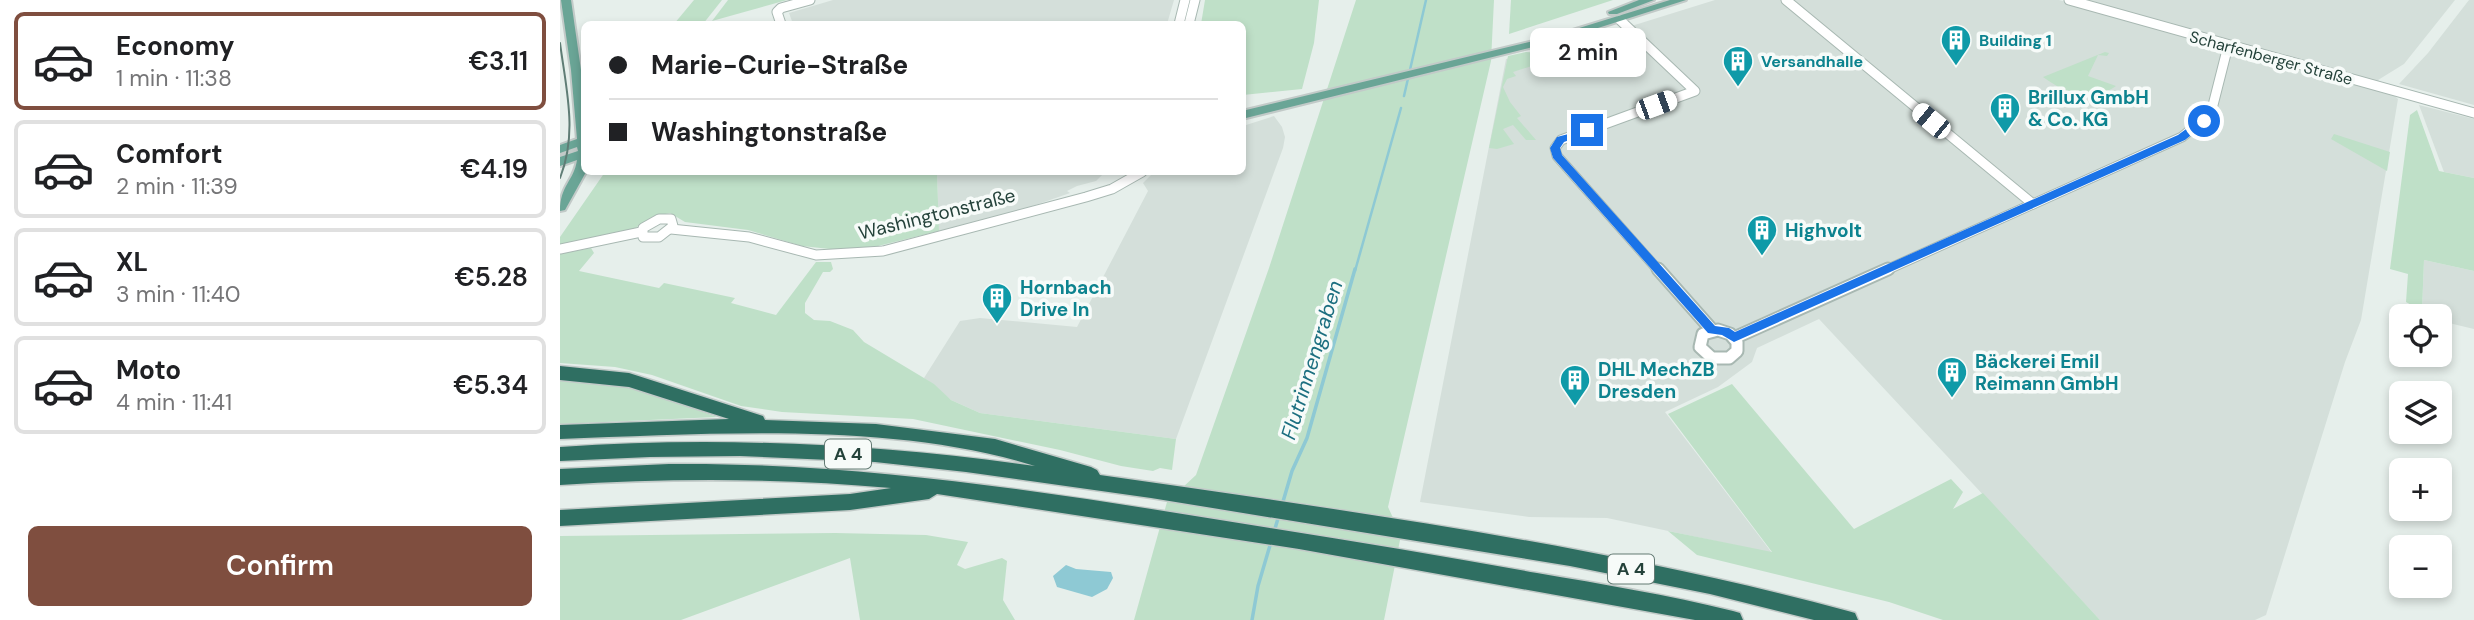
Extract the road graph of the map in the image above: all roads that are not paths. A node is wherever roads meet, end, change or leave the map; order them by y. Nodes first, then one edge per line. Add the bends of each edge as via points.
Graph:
1 (566, 0) edge
2 (810, 0) edge
3 (1185, 0) edge
4 (1195, 0) edge
5 (1649, 0) edge
6 (1681, 0) edge
7 (1786, 0) edge
8 (2069, 0) edge
9 (1620, 20) junction
10 (780, 21) edge
11 (1180, 21) edge
12 (1190, 21) edge
13 (2228, 46) junction
14 (1506, 47) junction
15 (1312, 96) junction
16 (1246, 105) edge
17 (2474, 113) edge
18 (1246, 114) edge
19 (581, 118) edge
20 (581, 142) edge
21 (560, 149) edge
22 (581, 154) edge
23 (560, 162) edge
24 (581, 169) edge
25 (1127, 176) edge
26 (2033, 204) junction
27 (560, 207) edge
28 (671, 229) junction
29 (641, 232) junction
30 (560, 249) edge
31 (1712, 330) junction
32 (1734, 338) junction
33 (560, 373) edge
34 (783, 427) junction
35 (560, 432) edge
36 (560, 454) edge
37 (560, 477) edge
38 (952, 488) junction
39 (1133, 489) junction
40 (560, 518) edge
41 (1733, 620) edge
42 (1848, 620) edge

1 - 19 main road
2 - 10 street via 781,8 777,12
3 - 11 street
4 - 12 street
5 - 14 main road
6 - 9 main road
7 - 26 street
8 - 13 street, Scharfenberger Straße
9 - 14 main road
9 - 31 street via 1695,91 1561,140 1555,148 1557,156
13 - 17 street, Scharfenberger Straße
13 - 26 street via 2211,113 2194,130
14 - 15 main road
15 - 16 main road
15 - 18 main road
20 - 21 main road
22 - 23 main road
24 - 27 main road
25 - 28 street, Washingtonstraße via 1112,189 1086,197 860,254 816,255 749,237
26 - 32 street
28 - 29 street, Washingtonstraße via 650,238
28 - 29 street, Washingtonstraße via 673,221 664,218 649,223
29 - 30 street, Washingtonstraße
31 - 32 street
31 - 32 street via 1699,342 1712,358 1734,355 1738,347
33 - 34 highway via 629,380
34 - 35 highway
34 - 39 highway via 876,431 995,446
36 - 39 highway, A 4 via 688,449 841,453 971,465
37 - 38 highway, A 4 via 746,472
38 - 40 highway via 850,502
38 - 41 highway, A 4 via 1406,556
39 - 42 highway, A 4 via 1586,559

